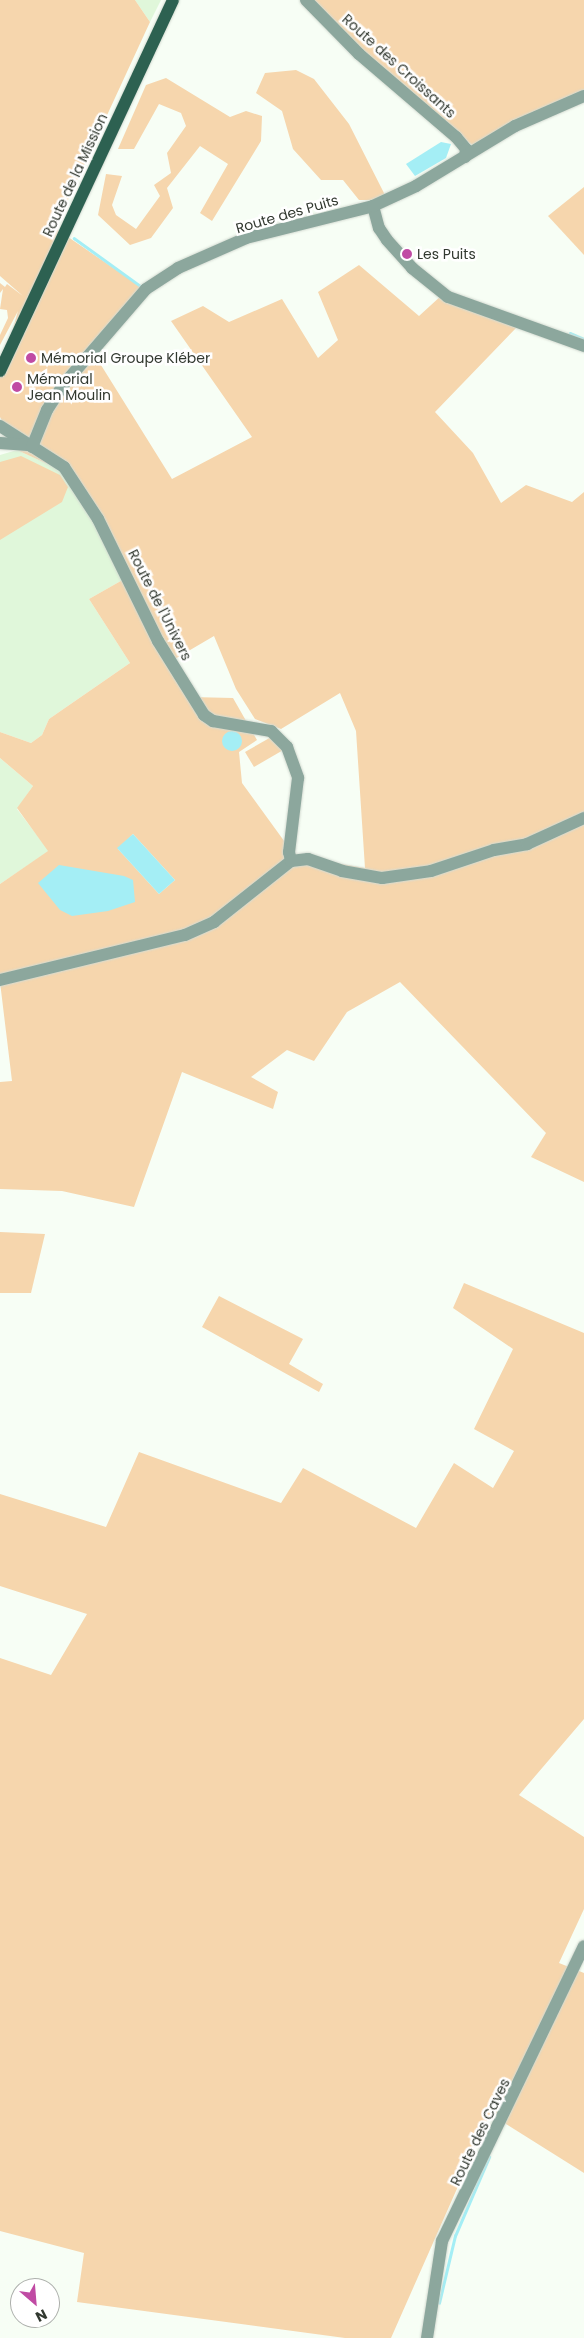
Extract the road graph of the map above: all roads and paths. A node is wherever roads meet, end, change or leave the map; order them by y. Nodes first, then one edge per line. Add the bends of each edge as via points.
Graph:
1 (173, 0) edge
2 (306, 0) edge
3 (584, 96) edge
4 (465, 157) junction
5 (373, 206) junction
6 (584, 346) edge
7 (1, 367) edge
8 (0, 426) edge
9 (0, 443) edge
10 (30, 446) junction
11 (584, 818) edge
12 (291, 861) junction
13 (0, 980) edge
14 (584, 1946) edge
15 (427, 2338) edge

1 - 7 main road, Route de la Mission
2 - 4 street, Route des Croissants via 359,54 456,137 466,150
3 - 4 street, Route des Puits via 515,126
4 - 5 street, Route des Puits
5 - 6 street via 379,228 387,240 412,268 448,297 487,314
5 - 10 street, Route des Puits via 246,238 178,268 146,290 56,394
8 - 10 street, Route de l'Univers
9 - 10 street, Route de l'Univers
10 - 12 street, Route de l'Univers via 64,466 113,547 158,641 204,715 213,721 271,731 287,747 298,778 288,852
11 - 12 street via 526,844 494,850 432,871 382,878 342,871 308,859
12 - 13 street via 214,922 185,935
14 - 15 street, Route des Caves via 442,2241

